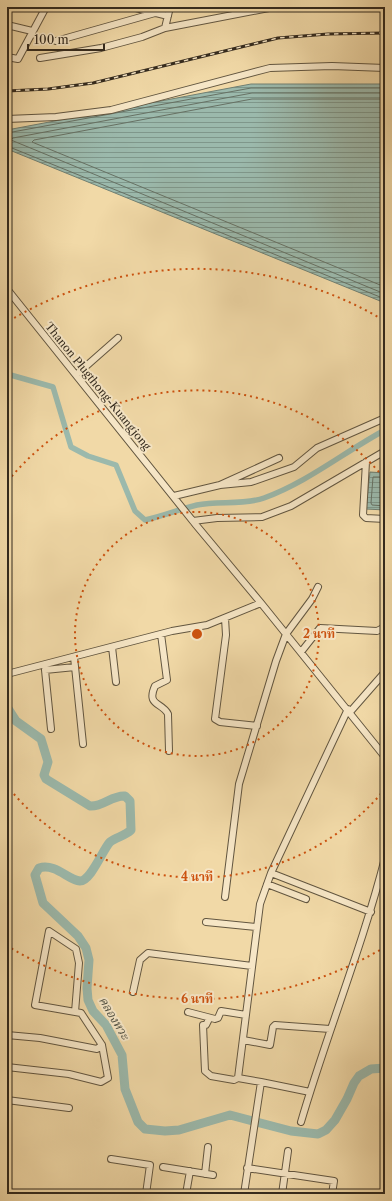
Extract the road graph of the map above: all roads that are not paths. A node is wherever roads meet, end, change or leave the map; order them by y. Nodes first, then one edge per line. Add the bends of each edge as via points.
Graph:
1 (46, 7) edge
2 (132, 7) edge
3 (170, 7) edge
4 (274, 7) edge
5 (155, 13) junction
6 (168, 16) junction
7 (7, 25) edge
8 (165, 28) junction
9 (32, 31) junction
10 (56, 41) dead end
11 (7, 57) edge
12 (40, 58) dead end
13 (385, 68) edge
14 (7, 120) edge
15 (7, 289) edge
16 (118, 338) dead end
17 (76, 376) junction
18 (385, 418) edge
19 (385, 450) edge
20 (279, 458) dead end
21 (366, 462) junction
22 (220, 485) junction
23 (174, 496) junction
24 (385, 519) edge
25 (193, 521) junction
26 (318, 587) dead end
27 (262, 603) junction
28 (225, 618) junction
29 (385, 628) edge
30 (161, 634) junction
31 (286, 634) junction
32 (112, 648) junction
33 (300, 652) junction
34 (74, 657) junction
35 (75, 667) junction
36 (385, 672) edge
37 (7, 674) edge
38 (116, 682) dead end
39 (349, 711) junction
40 (257, 726) junction
41 (51, 729) dead end
42 (83, 744) dead end
43 (168, 751) dead end
44 (384, 753) edge
45 (385, 858) edge
46 (271, 873) junction
47 (267, 884) junction
48 (306, 886) junction
49 (224, 897) dead end
50 (371, 912) junction
51 (206, 922) dead end
52 (256, 927) junction
53 (252, 966) junction
54 (133, 992) dead end
55 (75, 1012) junction
56 (188, 1012) dead end
57 (246, 1015) junction
58 (209, 1019) junction
59 (330, 1029) junction
60 (7, 1035) edge
61 (243, 1040) junction
62 (102, 1045) junction
63 (7, 1067) edge
64 (238, 1078) junction
65 (261, 1082) junction
66 (310, 1092) junction
67 (7, 1100) edge
68 (69, 1108) dead end
69 (301, 1122) dead end
70 (208, 1147) dead end
71 (288, 1151) dead end
72 (112, 1159) dead end
73 (163, 1167) dead end
74 (247, 1168) junction
75 (190, 1171) junction
76 (285, 1173) junction
77 (205, 1174) junction
78 (214, 1175) dead end
79 (146, 1194) edge
80 (186, 1194) edge
81 (244, 1194) edge
82 (282, 1194) edge
83 (332, 1194) edge

1 - 9 street
2 - 5 street
3 - 6 street
4 - 8 street
5 - 6 street
5 - 10 street
6 - 8 street
7 - 9 street
8 - 12 street via 101,48
9 - 11 street via 18,59
13 - 14 street via 270,68 111,110
15 - 17 street, Thanon Plugthong-Kuangjong
16 - 17 street
17 - 23 street, Thanon Plugthong-Kuangjong
18 - 22 street via 317,448 294,467 252,482
19 - 21 street
20 - 22 street
21 - 24 street via 363,515 366,518
21 - 25 street via 291,506 262,517
22 - 23 street
23 - 25 street, Thanon Plugthong-Kuangjong
25 - 27 street, Thanon Plugthong-Kuangjong
26 - 31 street
27 - 28 street
27 - 31 street, Thanon Plugthong-Kuangjong
28 - 30 street via 207,625
28 - 40 street via 226,635 215,719 220,722
29 - 33 street via 377,631 320,628
30 - 32 street
30 - 43 street via 167,680 156,686 153,700 168,714
31 - 33 street, Thanon Plugthong-Kuangjong
31 - 40 street
32 - 34 street
32 - 38 street
33 - 39 street, Thanon Plugthong-Kuangjong
34 - 35 street
34 - 37 street
35 - 41 street via 45,670
35 - 42 street
36 - 39 street
39 - 44 street, Thanon Plugthong-Kuangjong
39 - 46 street
40 - 49 street via 239,784
45 - 50 street
46 - 47 street
46 - 48 street
47 - 48 street via 304,899
47 - 52 street
48 - 50 street
50 - 59 street
51 - 52 street
52 - 53 street
53 - 54 street via 148,954 140,960
53 - 57 street
55 - 55 street via 79,963 76,949 49,931 34,1005
55 - 62 street via 81,1013
56 - 58 street
57 - 58 street via 221,1011 217,1019
57 - 61 street
58 - 64 street via 206,1025 203,1025 204,1071 211,1076 234,1080
59 - 61 street via 275,1025 270,1045
59 - 66 street
60 - 62 street via 97,1048
61 - 64 street
62 - 63 street via 108,1078 101,1082 69,1074
64 - 65 street
65 - 66 street
65 - 74 street
66 - 69 street
67 - 68 street
70 - 77 street
71 - 76 street
72 - 79 street via 150,1165
73 - 75 street
74 - 76 street
74 - 81 street
75 - 77 street
75 - 80 street
76 - 82 street
76 - 83 street via 334,1181
77 - 78 street

